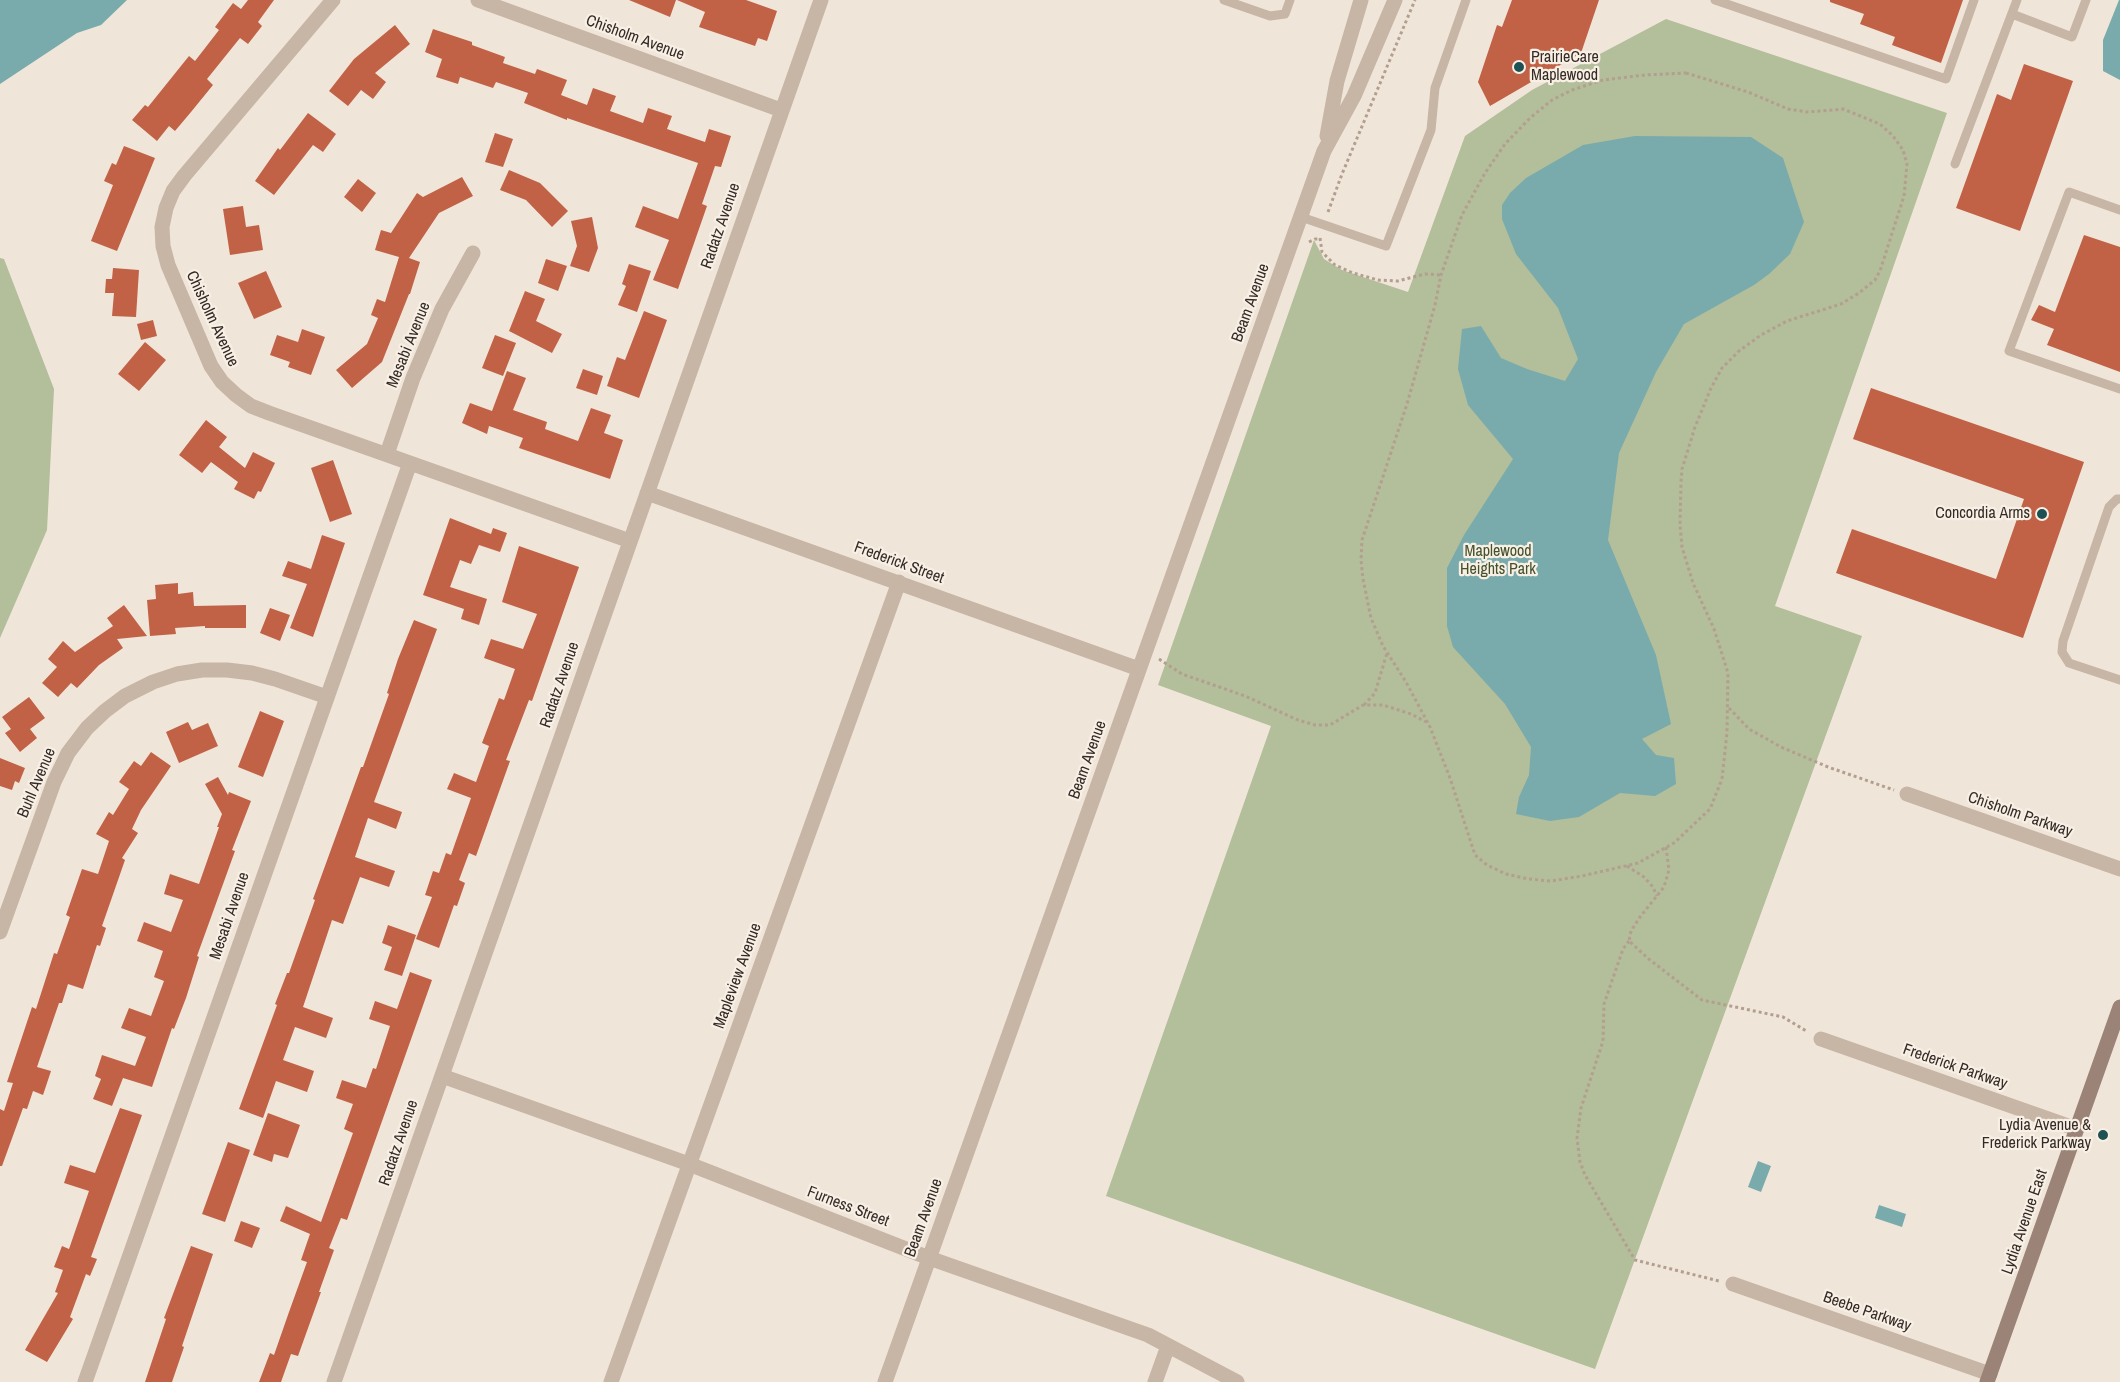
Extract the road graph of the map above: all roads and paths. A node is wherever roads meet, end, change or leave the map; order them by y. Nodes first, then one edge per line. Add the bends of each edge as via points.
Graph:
1 (333, 0) edge
2 (478, 0) edge
3 (821, 0) edge
4 (1224, 0) edge
5 (1290, 0) edge
6 (1361, 0) edge
7 (1395, 0) edge
8 (1415, 0) edge
9 (1466, 0) edge
10 (1715, 0) edge
11 (1974, 0) edge
12 (2017, 0) edge
13 (2086, 0) edge
14 (2012, 14) junction
15 (781, 110) junction
16 (1324, 151) junction
17 (1955, 164) dead end
18 (2120, 210) edge
19 (1301, 217) junction
20 (1324, 225) junction
21 (473, 253) dead end
22 (1441, 275) junction
23 (2120, 389) edge
24 (387, 454) junction
25 (410, 463) junction
26 (646, 493) junction
27 (2120, 499) edge
28 (630, 541) junction
29 (899, 582) junction
30 (1145, 650) junction
31 (1387, 653) junction
32 (1139, 669) junction
33 (2120, 680) edge
34 (327, 698) junction
35 (1363, 705) junction
36 (1729, 708) junction
37 (1427, 723) junction
38 (1907, 794) joint
39 (1666, 847) junction
40 (1626, 866) junction
41 (2120, 869) edge
42 (1657, 896) junction
43 (0, 932) edge
44 (1629, 941) junction
45 (2120, 1007) edge
46 (1821, 1039) joint
47 (442, 1076) junction
48 (2077, 1129) junction
49 (689, 1164) junction
50 (929, 1258) junction
51 (1733, 1284) joint
52 (1168, 1346) junction
53 (1989, 1378) edge
54 (85, 1382) edge
55 (334, 1382) edge
56 (611, 1382) edge
57 (885, 1382) edge
58 (1155, 1382) edge
59 (1237, 1382) edge

1 - 24 street, Chisholm Avenue via 173,191 162,227 163,246 211,366 222,382 251,406
2 - 15 street, Chisholm Avenue
3 - 15 street, Radatz Avenue
4 - 5 lane via 1270,16 1285,14
6 - 16 street, Beam Avenue via 1337,81
7 - 16 street, Beam Avenue via 1354,96
8 - 20 path
9 - 20 lane via 1435,88 1431,130 1386,246
10 - 11 lane via 1946,80
12 - 14 lane
13 - 14 lane via 2072,37
14 - 17 lane
15 - 26 street, Radatz Avenue
16 - 19 street, Beam Avenue
18 - 23 lane via 2069,192 2009,351
19 - 20 lane
19 - 30 street, Beam Avenue
20 - 22 path via 1319,239 1322,252 1335,265 1353,273 1378,280
21 - 24 street, Mesabi Avenue via 441,309
22 - 31 path via 1407,404 1362,540 1360,560 1371,618
22 - 36 path via 1462,215 1505,144 1552,100 1603,81 1686,73 1788,109 1843,109 1880,124 1903,150 1907,164 1904,196 1875,280 1841,304 1787,321 1739,351 1722,368 1711,388 1682,469 1682,547 1724,657
24 - 25 street, Chisholm Avenue
25 - 28 street, Chisholm Avenue
25 - 34 street, Mesabi Avenue
26 - 28 street, Radatz Avenue
26 - 29 street, Frederick Street
27 - 33 lane via 2109,507 2062,652 2069,663
28 - 47 street, Radatz Avenue
29 - 32 street, Frederick Street
29 - 49 street, Mapleview Avenue
30 - 32 street, Beam Avenue
30 - 35 path via 1182,674 1315,725 1330,725
31 - 35 path via 1375,693
31 - 37 path
32 - 50 street, Beam Avenue
34 - 43 street, Buhl Avenue via 252,673 202,670 153,682 118,701 87,728 68,753
34 - 54 street, Mesabi Avenue
35 - 37 path via 1383,705
36 - 38 path via 1749,729 1781,747
36 - 39 path via 1718,794 1694,826
37 - 40 path via 1450,778 1474,855 1487,865 1528,879 1551,881
38 - 41 street, Chisholm Parkway
39 - 40 path
39 - 42 path via 1669,870
40 - 42 path via 1644,877
42 - 44 path via 1631,931
44 - 46 path via 1701,1000 1783,1017
44 - 51 path via 1604,1004 1603,1041 1581,1108 1577,1138 1580,1162 1635,1260
45 - 48 street, Lydia Avenue East
46 - 48 street, Frederick Parkway
47 - 49 street, Furness Street
47 - 55 street, Radatz Avenue
48 - 53 street, Lydia Avenue East
49 - 50 street, Furness Street
49 - 56 street, Mapleview Avenue
50 - 52 street, Furness Street via 1148,1335
50 - 57 street, Beam Avenue
51 - 53 street, Beebe Parkway
52 - 58 street
52 - 59 street, Furness Street

